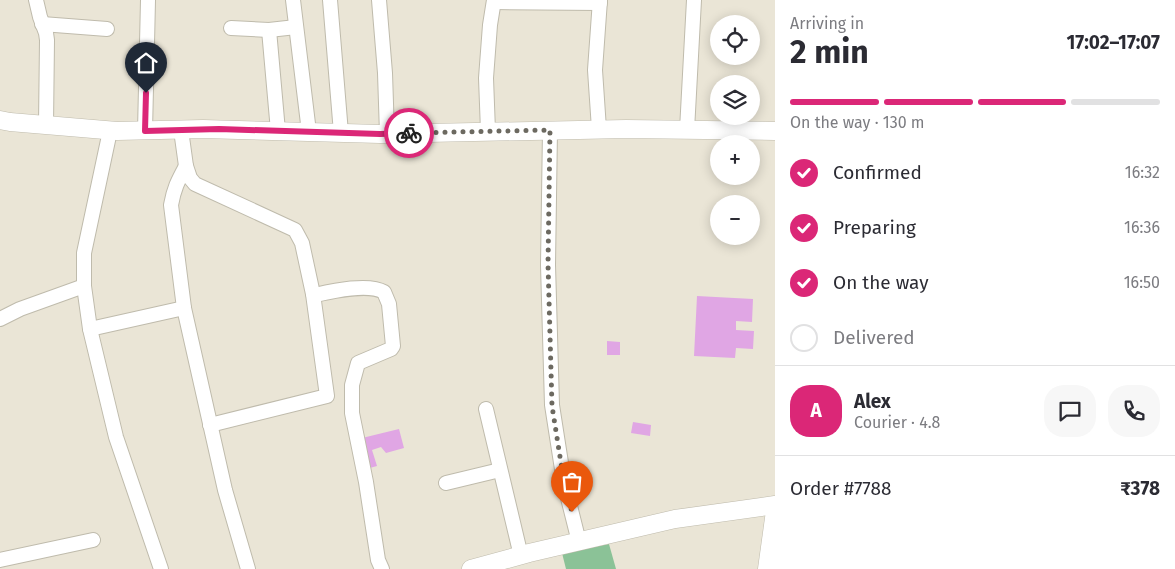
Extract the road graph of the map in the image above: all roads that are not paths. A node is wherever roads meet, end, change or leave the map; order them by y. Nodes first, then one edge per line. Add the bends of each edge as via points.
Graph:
1 (36, 0) edge
2 (148, 0) edge
3 (293, 0) edge
4 (330, 0) edge
5 (380, 0) edge
6 (694, 0) edge
7 (494, 1) edge
8 (600, 2) edge
9 (42, 24) junction
10 (296, 27) junction
11 (107, 28) dead end
12 (231, 28) dead end
13 (268, 30) junction
14 (0, 120) edge
15 (46, 125) junction
16 (598, 129) junction
17 (181, 130) junction
18 (550, 130) junction
19 (687, 130) junction
20 (110, 131) junction
21 (145, 131) junction
22 (278, 131) junction
23 (775, 131) edge
24 (309, 132) junction
25 (488, 132) junction
26 (340, 133) junction
27 (387, 134) junction
28 (186, 166) junction
29 (84, 286) junction
30 (312, 294) junction
31 (184, 308) junction
32 (0, 319) edge
33 (90, 328) junction
34 (486, 409) dead end
35 (210, 426) junction
36 (500, 470) junction
37 (446, 483) dead end
38 (775, 505) edge
39 (775, 511) edge
40 (94, 540) dead end
41 (579, 542) junction
42 (521, 556) junction
43 (0, 560) edge
44 (161, 569) edge
45 (248, 569) edge
46 (382, 569) edge
47 (471, 569) edge
48 (767, 569) edge

1 - 9 street
2 - 21 street
3 - 10 street
4 - 26 street
5 - 27 street
6 - 19 street
7 - 8 street
7 - 25 street via 486,78
8 - 16 street via 595,70
9 - 11 street
9 - 15 street via 47,40
10 - 13 street
10 - 24 street
12 - 13 street
13 - 22 street
14 - 15 street
15 - 20 street
16 - 18 street
16 - 19 street
17 - 21 street
17 - 22 street
17 - 28 street
18 - 25 street
18 - 41 street via 548,264 552,406 564,482
19 - 23 street
20 - 21 street
20 - 29 street via 84,253
22 - 24 street
24 - 26 street
25 - 27 street
26 - 27 street
28 - 30 street via 196,184 295,230 302,243
28 - 31 street via 176,184 172,205
29 - 32 street
29 - 33 street
30 - 35 street via 327,396
30 - 46 street via 344,289 378,289 384,292 389,304 393,346 358,363 352,385 352,413
31 - 33 street
31 - 35 street
33 - 44 street via 116,438
34 - 36 street
35 - 45 street
36 - 37 street
36 - 42 street
38 - 41 street via 675,519
39 - 48 street
40 - 43 street
41 - 42 street
42 - 47 street

